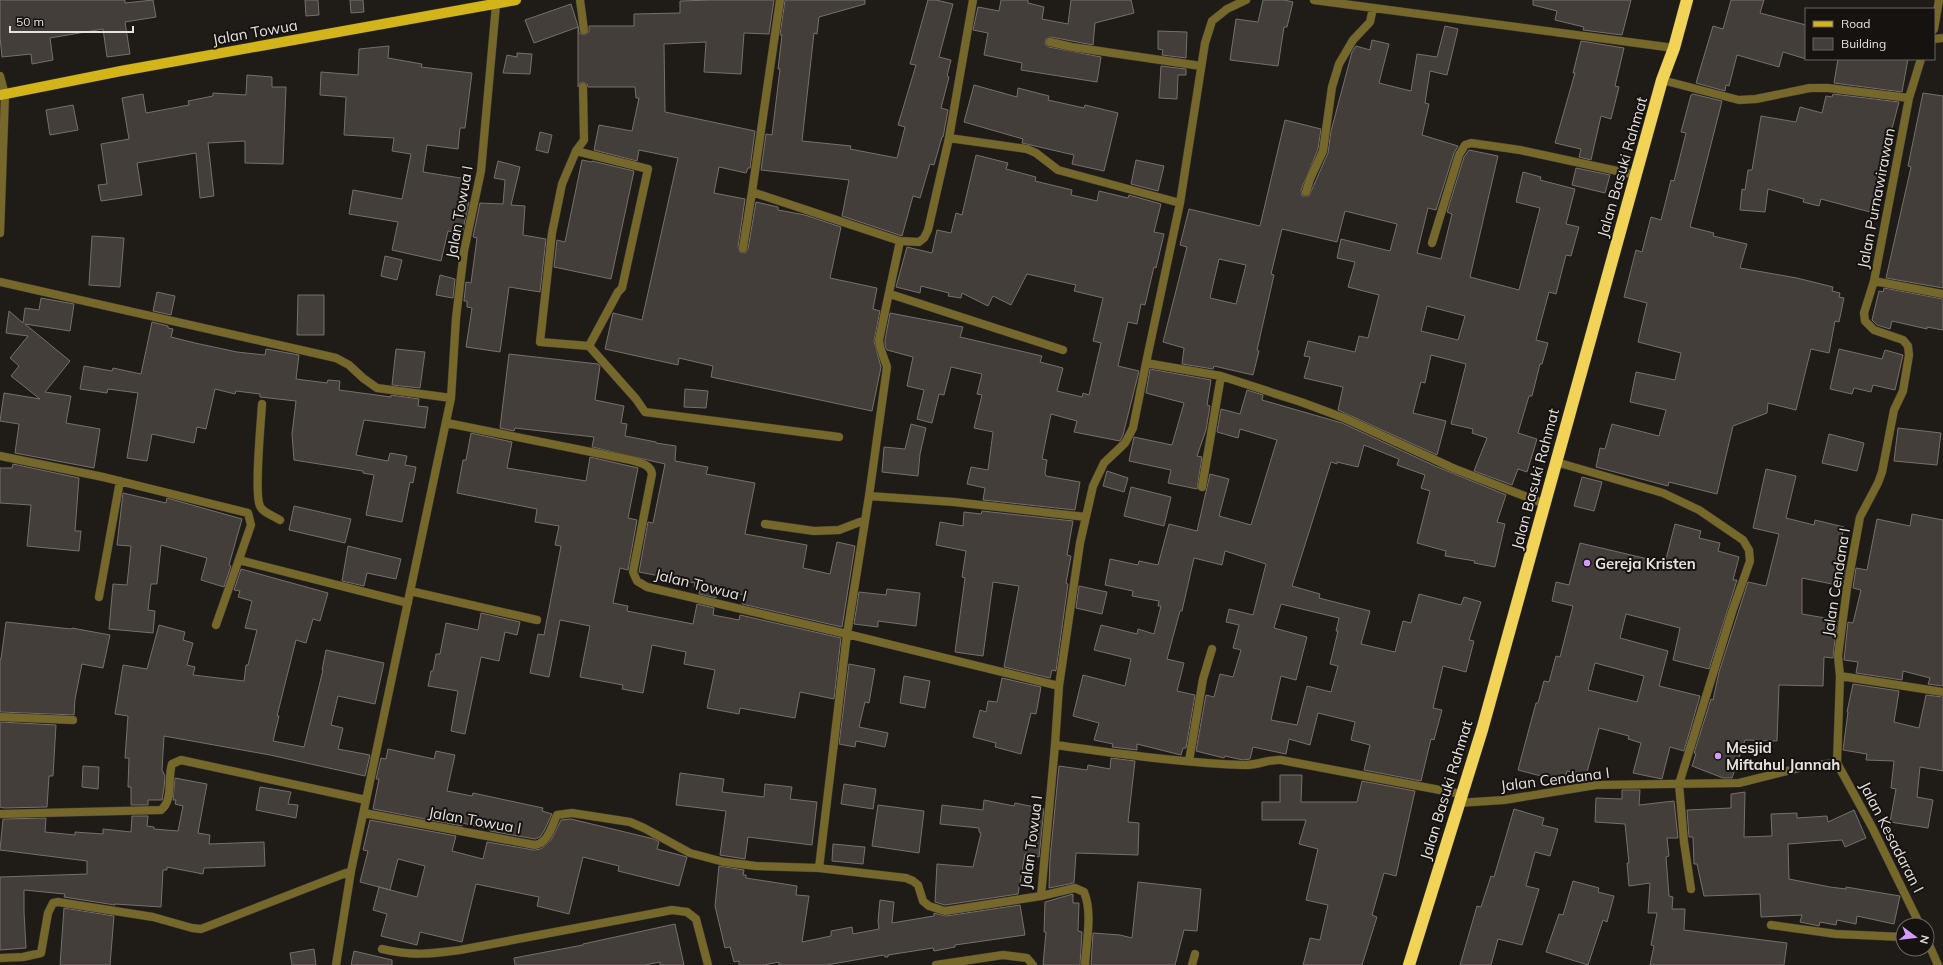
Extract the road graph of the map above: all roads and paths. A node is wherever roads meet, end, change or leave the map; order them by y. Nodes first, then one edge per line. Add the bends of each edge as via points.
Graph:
1 (516, 0) edge
2 (580, 0) edge
3 (780, 0) edge
4 (973, 0) edge
5 (1246, 0) edge
6 (1314, 0) edge
7 (1687, 0) edge
8 (1939, 0) edge
9 (496, 5) junction
10 (1373, 8) junction
11 (1935, 23) edge
12 (584, 30) dead end
13 (1050, 42) dead end
14 (1674, 48) junction
15 (1921, 60) edge
16 (1201, 66) junction
17 (0, 76) edge
18 (1662, 80) junction
19 (584, 87) dead end
20 (2, 95) edge
21 (1909, 98) junction
22 (949, 138) junction
23 (576, 151) junction
24 (1636, 174) junction
25 (752, 192) junction
26 (1306, 192) dead end
27 (1180, 203) junction
28 (0, 233) edge
29 (900, 241) junction
30 (1432, 243) dead end
31 (743, 248) dead end
32 (1874, 281) junction
33 (0, 282) edge
34 (890, 294) junction
35 (1943, 294) edge
36 (589, 346) junction
37 (1063, 350) dead end
38 (1146, 363) junction
39 (1221, 376) junction
40 (451, 398) junction
41 (262, 404) dead end
42 (447, 423) junction
43 (839, 437) dead end
44 (0, 456) edge
45 (1556, 462) junction
46 (120, 481) junction
47 (1202, 487) dead end
48 (870, 496) junction
49 (1545, 504) junction
50 (263, 510) junction
51 (1086, 517) junction
52 (250, 519) junction
53 (280, 520) dead end
54 (865, 520) junction
55 (766, 524) dead end
56 (239, 560) junction
57 (410, 591) junction
58 (99, 597) dead end
59 (408, 603) junction
60 (537, 620) dead end
61 (216, 625) dead end
62 (846, 634) junction
63 (1212, 649) dead end
64 (1840, 676) junction
65 (1059, 686) junction
66 (1943, 692) edge
67 (0, 717) edge
68 (73, 720) dead end
69 (1055, 745) junction
70 (1189, 761) junction
71 (1837, 763) junction
72 (1679, 784) junction
73 (1459, 798) junction
74 (366, 800) junction
75 (0, 814) edge
76 (364, 814) junction
77 (819, 868) junction
78 (351, 872) junction
79 (1691, 889) dead end
80 (1041, 896) junction
81 (1916, 917) edge
82 (1771, 925) dead end
83 (1895, 937) edge
84 (382, 949) dead end
85 (1195, 954) dead end
86 (0, 958) edge
87 (336, 965) edge
88 (708, 965) edge
89 (936, 965) edge
90 (1033, 965) edge
91 (1086, 965) edge
92 (1192, 965) edge
93 (1409, 965) edge

1 - 9 main road, Jalan Towua
2 - 12 street
3 - 25 street
4 - 22 street
5 - 16 street, Jalan Towua I via 1227,9 1212,21
6 - 10 street
7 - 14 highway, Jalan Basuki Rahmat
8 - 11 street
9 - 20 main road, Jalan Towua via 121,70
9 - 40 street, Jalan Towua I via 481,171 464,251 456,318
10 - 14 street
10 - 26 street via 1370,22 1353,40 1339,64 1332,87 1323,151
13 - 16 street
14 - 18 highway, Jalan Basuki Rahmat
15 - 21 street, Jalan Purnawirawan
16 - 27 street, Jalan Towua I
17 - 20 street
18 - 21 street via 1739,100 1810,88
18 - 24 highway, Jalan Basuki Rahmat
19 - 23 street via 584,140
20 - 28 street
21 - 32 street, Jalan Purnawirawan
22 - 27 street via 1028,149 1058,170
22 - 29 street via 928,230 919,242
23 - 36 street via 562,184 552,233 540,342
23 - 36 street via 648,169 622,288
24 - 30 street via 1520,150 1467,144 1461,149
24 - 45 highway, Jalan Basuki Rahmat
25 - 29 street
25 - 31 street
27 - 38 street, Jalan Towua I
29 - 34 street
32 - 35 street, Jalan Purnawirawan
32 - 64 street, Jalan Cendana I via 1864,313 1865,321 1874,330 1903,340 1908,346 1909,355 1903,391 1894,410 1882,472 1860,516 1838,656
33 - 40 street via 336,358 378,388
34 - 37 street
34 - 48 street via 879,340 887,367
36 - 43 street via 636,398 645,412
38 - 39 street
38 - 51 street, Jalan Towua I via 1133,428 1125,443 1104,463 1098,473
39 - 47 street
39 - 49 street via 1344,418 1456,469
40 - 42 street, Jalan Towua I
41 - 50 street via 257,491 259,506
42 - 57 street, Jalan Towua I
42 - 62 street, Jalan Towua I via 645,464 652,474 633,572 637,581 646,587
44 - 46 street
45 - 49 highway, Jalan Basuki Rahmat
45 - 72 street via 1663,493 1699,510 1743,540 1749,550 1750,561
46 - 52 street via 242,511 248,513
46 - 58 street
48 - 51 street via 954,502
48 - 54 street
49 - 73 highway, Jalan Basuki Rahmat via 1482,730
50 - 52 street
50 - 53 street
51 - 65 street, Jalan Towua I
52 - 56 street via 251,525
54 - 55 street via 839,530 814,531
54 - 62 street
56 - 59 street
56 - 61 street
57 - 59 street, Jalan Towua I
57 - 60 street
59 - 74 street, Jalan Towua I
62 - 65 street, Jalan Towua I
62 - 77 street
63 - 70 street via 1203,679
64 - 66 street
64 - 71 street, Jalan Cendana I
65 - 69 street, Jalan Towua I
67 - 68 street
69 - 70 street, Jalan Cendana I
69 - 80 street, Jalan Towua I
70 - 73 street, Jalan Cendana I via 1244,766 1272,759 1282,760
71 - 72 street, Jalan Cendana I via 1807,766 1739,783
71 - 81 street, Jalan Kesadaran I
72 - 73 street, Jalan Cendana I via 1596,785 1504,800
72 - 79 street
73 - 93 highway, Jalan Basuki Rahmat
74 - 75 street via 181,760 172,764 169,771 168,799 166,806 161,810
74 - 76 street, Jalan Towua I
76 - 77 street, Jalan Towua I via 535,845 545,840 557,815 572,813 630,822 690,853 707,858 756,866
76 - 78 street, Jalan Towua I
77 - 80 street, Jalan Towua I via 906,878 918,885 923,901 929,906 945,911
78 - 86 street via 201,929 153,917 53,903 48,913 41,953
78 - 87 street, Jalan Towua I
80 - 91 street via 1075,888 1084,892 1088,912
82 - 83 street via 1836,934
84 - 88 street via 402,954 427,955 672,910 687,912 696,919
85 - 92 street
89 - 90 street via 1002,956 1027,958

